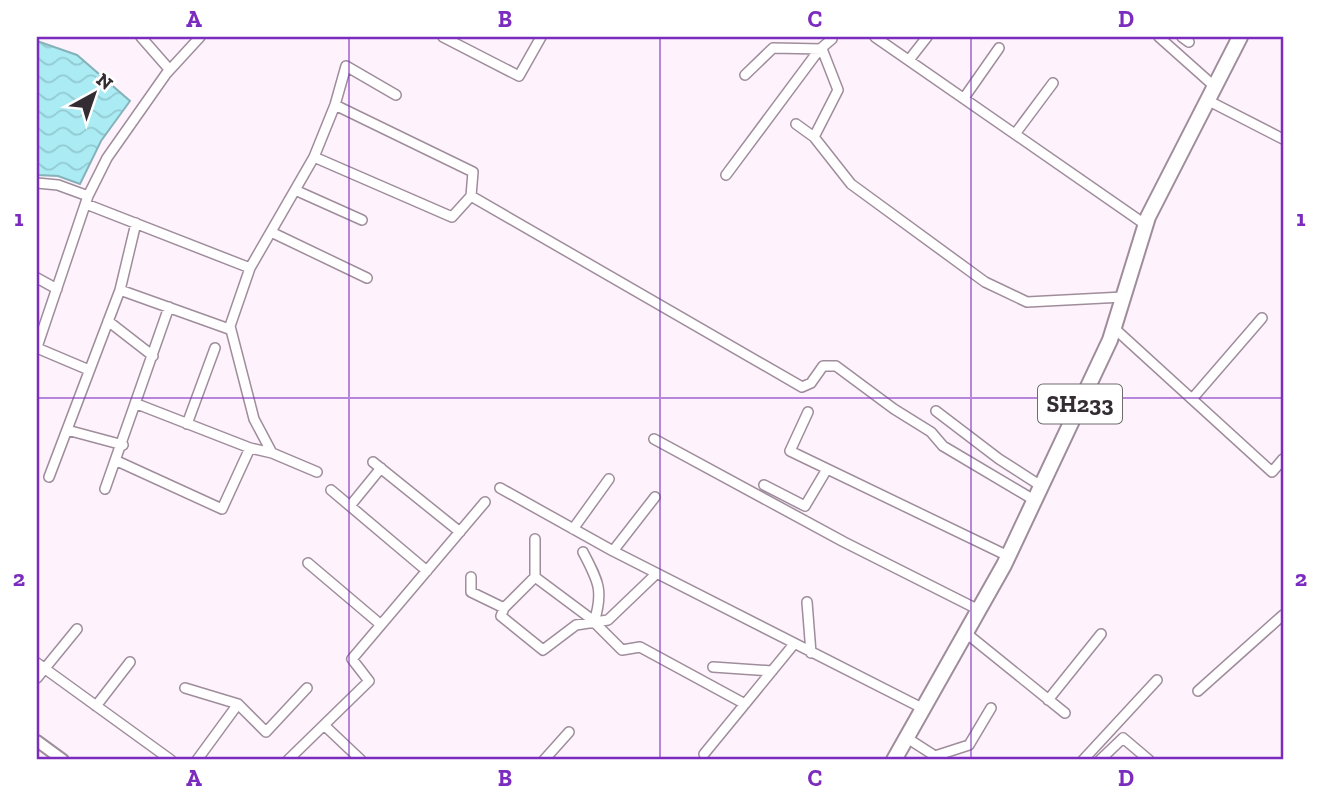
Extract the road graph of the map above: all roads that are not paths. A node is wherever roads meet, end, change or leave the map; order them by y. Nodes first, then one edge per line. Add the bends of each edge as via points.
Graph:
1 (141, 37) edge
2 (200, 37) edge
3 (443, 37) edge
4 (541, 37) edge
5 (875, 37) edge
6 (928, 37) edge
7 (1159, 37) edge
8 (1240, 37) edge
9 (832, 38) edge
10 (999, 48) dead end
11 (822, 49) junction
12 (909, 60) junction
13 (169, 69) junction
14 (745, 75) dead end
15 (1053, 83) dead end
16 (1210, 93) junction
17 (396, 95) dead end
18 (964, 98) junction
19 (335, 105) junction
20 (796, 124) dead end
21 (1015, 134) junction
22 (814, 137) junction
23 (1283, 139) edge
24 (314, 157) junction
25 (726, 175) dead end
26 (37, 183) edge
27 (295, 190) junction
28 (471, 196) junction
29 (87, 200) junction
30 (362, 220) dead end
31 (136, 223) junction
32 (1146, 225) junction
33 (271, 232) junction
34 (250, 268) junction
35 (37, 278) edge
36 (367, 278) dead end
37 (57, 289) junction
38 (120, 290) junction
39 (1123, 297) junction
40 (169, 307) junction
41 (1262, 318) dead end
42 (108, 321) junction
43 (230, 326) junction
44 (1114, 328) junction
45 (37, 348) edge
46 (215, 348) dead end
47 (153, 356) junction
48 (89, 370) junction
49 (1192, 399) junction
50 (137, 404) junction
51 (936, 411) dead end
52 (808, 412) dead end
53 (187, 424) junction
54 (67, 430) junction
55 (654, 439) dead end
56 (123, 445) junction
57 (250, 448) junction
58 (272, 453) junction
59 (1283, 458) edge
60 (117, 461) junction
61 (827, 469) junction
62 (317, 472) dead end
63 (49, 477) dead end
64 (608, 479) dead end
65 (764, 485) dead end
66 (1041, 485) junction
67 (500, 488) dead end
68 (105, 489) dead end
69 (331, 490) dead end
70 (655, 497) dead end
71 (1034, 500) junction
72 (485, 502) dead end
73 (350, 506) junction
74 (573, 529) junction
75 (460, 532) junction
76 (535, 539) dead end
77 (613, 551) junction
78 (583, 552) dead end
79 (1008, 556) junction
80 (308, 563) dead end
81 (427, 571) junction
82 (656, 573) junction
83 (471, 577) dead end
84 (535, 577) junction
85 (807, 603) dead end
86 (504, 608) junction
87 (979, 610) junction
88 (1283, 615) edge
89 (594, 622) junction
90 (380, 624) junction
91 (76, 629) dead end
92 (966, 633) junction
93 (1101, 634) dead end
94 (794, 644) junction
95 (811, 653) junction
96 (130, 662) dead end
97 (41, 666) edge
98 (713, 667) dead end
99 (772, 671) junction
100 (37, 678) edge
101 (1157, 680) dead end
102 (186, 688) dead end
103 (307, 688) dead end
104 (1198, 691) dead end
105 (1048, 699) junction
106 (238, 704) junction
107 (745, 704) junction
108 (96, 706) junction
109 (990, 708) dead end
110 (924, 709) junction
111 (1065, 713) dead end
112 (324, 725) junction
113 (569, 732) dead end
114 (907, 738) junction
115 (37, 741) edge
116 (704, 754) dead end
117 (550, 758) edge
118 (935, 758) edge
119 (63, 760) edge
120 (172, 760) edge
121 (197, 760) edge
122 (288, 760) edge
123 (360, 760) edge
124 (894, 760) edge
125 (1083, 760) edge
126 (1100, 760) edge
127 (1149, 760) edge

1 - 13 street
2 - 13 street
3 - 4 street via 519,76
5 - 12 street
6 - 12 street
7 - 16 street
8 - 16 main road, SH233
9 - 11 street
10 - 18 street
11 - 14 street via 773,48
11 - 22 street via 838,90
11 - 25 street
12 - 18 street
13 - 29 street via 107,158
15 - 21 street
16 - 23 street
16 - 32 main road, SH233
17 - 19 street via 346,66
18 - 21 street
19 - 24 street
19 - 28 street via 473,172
20 - 22 street
21 - 32 street
22 - 39 street via 851,184 985,282 1027,302
24 - 27 street
24 - 28 street via 452,217
26 - 29 street via 58,185
27 - 30 street
27 - 33 street
28 - 71 street via 802,387 811,383 823,366 836,366 931,432 943,446
29 - 31 street
29 - 37 street
31 - 34 street
31 - 38 street
32 - 39 main road, SH233
33 - 34 street
33 - 36 street
34 - 43 street
35 - 37 street
37 - 45 street
38 - 40 street
38 - 42 street
39 - 44 main road, SH233
40 - 43 street
40 - 47 street
41 - 49 street
42 - 47 street
42 - 48 street
43 - 58 street via 254,419
44 - 49 street
44 - 66 main road, SH233
45 - 48 street
46 - 53 street
47 - 50 street
48 - 54 street
49 - 59 street via 1272,472
50 - 53 street
50 - 56 street
51 - 66 street
52 - 61 street via 790,451
53 - 57 street
54 - 56 street
54 - 63 street
55 - 87 street
56 - 60 street
57 - 58 street
57 - 60 street via 222,509
58 - 62 street
60 - 68 street
61 - 65 street via 805,506
61 - 79 street
64 - 74 street
66 - 71 main road, SH233
67 - 74 street
69 - 73 street
70 - 77 street
71 - 79 main road, SH233
72 - 75 street
73 - 75 street via 377,465
73 - 81 street
74 - 77 street
75 - 81 street
76 - 84 street
77 - 82 street
78 - 89 street via 600,586
79 - 87 main road, SH233
80 - 90 street
81 - 90 street
82 - 89 street via 608,620
82 - 94 street
83 - 86 street via 471,592
84 - 86 street
84 - 89 street
85 - 95 street
86 - 89 street via 501,616 543,650 576,625
87 - 92 main road, SH233
88 - 104 street
89 - 107 street via 622,650 640,647
90 - 112 street via 352,659 369,681
91 - 97 street
92 - 105 street
92 - 110 main road, SH233
93 - 105 street
94 - 95 street
94 - 99 street
95 - 110 street
96 - 108 street
97 - 100 street
97 - 108 street
98 - 99 street
99 - 107 street
101 - 125 street
102 - 106 street
103 - 106 street via 266,732
105 - 111 street
106 - 121 street
107 - 116 street
108 - 120 street
109 - 118 street via 969,745
110 - 114 main road, SH233
112 - 122 street
112 - 123 street
113 - 117 street
114 - 118 street
114 - 124 main road, SH233
115 - 119 street
126 - 127 street via 1123,738

